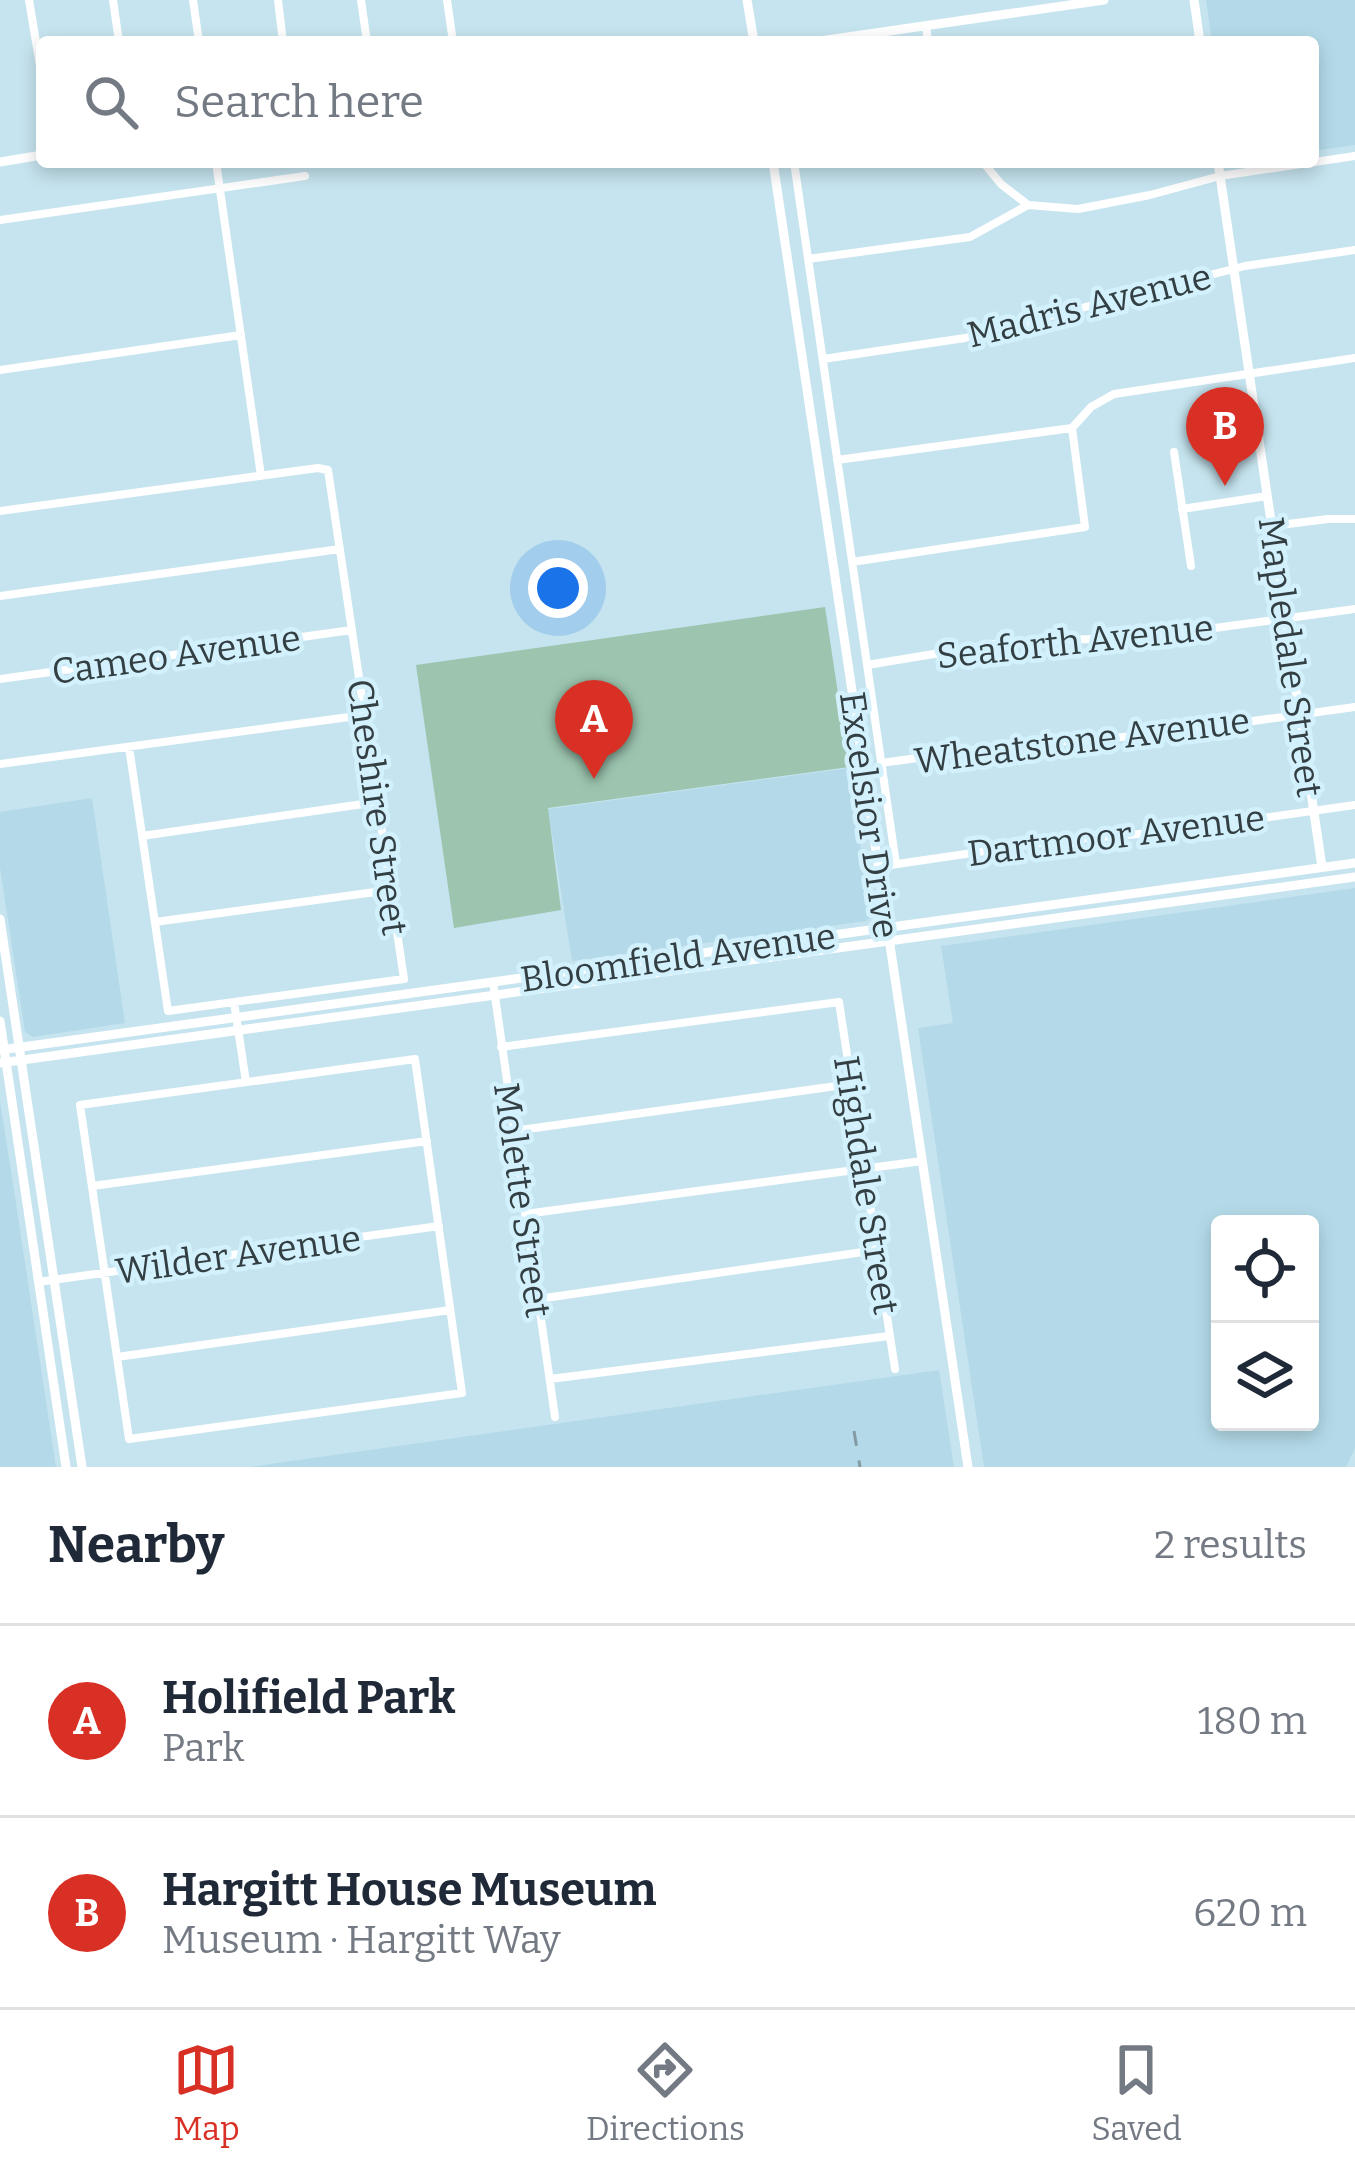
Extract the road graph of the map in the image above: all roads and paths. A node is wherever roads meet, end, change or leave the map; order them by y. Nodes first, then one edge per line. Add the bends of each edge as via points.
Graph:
1 (29, 0) edge
2 (113, 0) edge
3 (194, 0) edge
4 (278, 0) edge
5 (361, 0) edge
6 (447, 0) edge
7 (747, 0) edge
8 (1104, 0) edge
9 (1194, 0) edge
10 (926, 26) junction
11 (118, 36) edge
12 (198, 36) edge
13 (283, 36) edge
14 (366, 36) edge
15 (452, 36) edge
16 (753, 36) edge
17 (855, 36) edge
18 (927, 36) edge
19 (1199, 36) edge
20 (36, 42) edge
21 (36, 156) edge
22 (1355, 157) edge
23 (0, 162) edge
24 (1319, 162) edge
25 (217, 168) edge
26 (774, 168) edge
27 (795, 168) edge
28 (988, 168) edge
29 (1219, 168) edge
30 (1277, 168) edge
31 (305, 176) dead end
32 (1220, 176) junction
33 (220, 188) junction
34 (1028, 205) junction
35 (0, 220) edge
36 (1355, 250) edge
37 (808, 260) junction
38 (1234, 268) junction
39 (241, 334) junction
40 (1355, 358) edge
41 (822, 359) junction
42 (0, 370) edge
43 (1249, 374) junction
44 (1072, 428) junction
45 (1174, 452) dead end
46 (837, 460) junction
47 (261, 476) junction
48 (1268, 496) junction
49 (1182, 508) junction
50 (0, 511) edge
51 (1355, 519) edge
52 (1272, 526) junction
53 (340, 549) junction
54 (852, 562) junction
55 (1191, 566) dead end
56 (0, 596) edge
57 (1355, 609) edge
58 (1286, 617) junction
59 (352, 630) junction
60 (867, 665) junction
61 (0, 679) edge
62 (1355, 707) edge
63 (1300, 714) junction
64 (364, 716) junction
65 (129, 747) junction
66 (881, 763) junction
67 (0, 764) edge
68 (377, 802) junction
69 (1355, 805) edge
70 (1314, 810) junction
71 (142, 836) junction
72 (1355, 863) edge
73 (896, 864) junction
74 (877, 867) junction
75 (1322, 867) junction
76 (1285, 874) junction
77 (1266, 876) junction
78 (1355, 877) edge
79 (1334, 880) junction
80 (1311, 883) junction
81 (1277, 889) junction
82 (390, 890) junction
83 (0, 920) edge
84 (155, 922) junction
85 (886, 928) junction
86 (888, 941) junction
87 (493, 982) junction
88 (495, 997) junction
89 (234, 1002) junction
90 (236, 1016) junction
91 (0, 1021) edge
92 (238, 1031) junction
93 (121, 1033) junction
94 (19, 1047) junction
95 (123, 1047) junction
96 (501, 1047) junction
97 (2, 1049) edge
98 (21, 1060) junction
99 (3, 1063) edge
100 (246, 1082) junction
101 (851, 1084) junction
102 (513, 1131) junction
103 (427, 1141) junction
104 (922, 1161) junction
105 (866, 1169) junction
106 (92, 1186) junction
107 (525, 1214) junction
108 (439, 1226) junction
109 (877, 1250) junction
110 (105, 1272) junction
111 (53, 1280) junction
112 (38, 1282) junction
113 (538, 1299) junction
114 (450, 1310) junction
115 (890, 1336) junction
116 (117, 1357) junction
117 (895, 1369) dead end
118 (550, 1378) junction
119 (555, 1417) dead end
120 (66, 1467) edge
121 (82, 1467) edge
122 (968, 1467) edge

1 - 20 street
2 - 11 street
3 - 12 street
4 - 13 street
5 - 14 street
6 - 15 street
7 - 16 main road
8 - 10 main road
9 - 19 main road
10 - 17 main road
10 - 18 street
21 - 23 main road
22 - 24 street
25 - 33 street
26 - 74 main road, Excelsior Drive
27 - 37 street, Excelsior Drive
28 - 34 street
29 - 32 main road, Mapledale Street
30 - 32 street
31 - 33 street
32 - 34 street via 1078,209
32 - 38 main road, Mapledale Street
33 - 35 street
33 - 39 street
34 - 37 street via 970,236
36 - 38 street, Madris Avenue
37 - 41 street, Excelsior Drive
38 - 41 street, Madris Avenue via 965,338
38 - 43 main road, Mapledale Street
39 - 42 street
39 - 47 street
40 - 43 street
41 - 46 street, Excelsior Drive
43 - 44 street via 1114,394
43 - 48 main road, Mapledale Street
44 - 46 street
44 - 54 street via 1085,527
45 - 49 street
46 - 54 street, Excelsior Drive
47 - 50 street
47 - 53 street, Cheshire Street via 328,470
48 - 49 street
48 - 52 main road, Mapledale Street
49 - 55 street
51 - 52 street
52 - 58 main road, Mapledale Street
53 - 56 street
53 - 59 street, Cheshire Street
54 - 60 street, Excelsior Drive
57 - 58 street, Seaforth Avenue
58 - 60 street, Seaforth Avenue via 1148,637 1007,642
58 - 63 main road, Mapledale Street
59 - 61 street, Cameo Avenue
59 - 64 street, Cheshire Street
60 - 66 street, Excelsior Drive
62 - 63 street, Wheatstone Avenue
63 - 66 street, Wheatstone Avenue
63 - 70 main road, Mapledale Street
64 - 65 street
64 - 68 street, Cheshire Street
65 - 67 street
65 - 71 street
66 - 73 street, Excelsior Drive
68 - 71 street
68 - 82 street, Cheshire Street
69 - 70 street, Dartmoor Avenue
70 - 73 street, Dartmoor Avenue
70 - 75 main road, Mapledale Street
71 - 84 street
72 - 75 main road, Bloomfield Avenue
73 - 74 street, Dartmoor Avenue
74 - 85 main road, Excelsior Drive
75 - 76 main road, Bloomfield Avenue
75 - 79 main road
75 - 80 main road
76 - 77 main road, Bloomfield Avenue
76 - 81 main road
77 - 81 main road
77 - 85 main road, Bloomfield Avenue
78 - 79 main road, Bloomfield Avenue
79 - 80 main road, Bloomfield Avenue
80 - 81 main road, Bloomfield Avenue
81 - 86 main road, Bloomfield Avenue
82 - 84 street
82 - 89 street, Cheshire Street via 404,979
83 - 94 main road
84 - 89 street, Cheshire Street via 168,1011
85 - 86 main road, Excelsior Drive
85 - 87 main road, Bloomfield Avenue
86 - 88 main road, Bloomfield Avenue
86 - 104 main road, Excelsior Drive
87 - 88 street, Molette Street
87 - 90 main road, Bloomfield Avenue
88 - 92 main road, Bloomfield Avenue
88 - 96 street, Molette Street
89 - 90 street
90 - 92 street
90 - 93 main road, Bloomfield Avenue
91 - 97 main road
92 - 95 main road, Bloomfield Avenue
92 - 100 street
93 - 94 main road, Bloomfield Avenue
93 - 95 main road
94 - 97 main road, Bloomfield Avenue
94 - 98 main road
95 - 98 main road, Bloomfield Avenue
96 - 101 street, Highdale Street via 839,1002
96 - 102 street, Molette Street
97 - 99 main road
98 - 99 main road, Bloomfield Avenue
98 - 111 main road
99 - 112 main road
100 - 103 street via 415,1058
100 - 106 street via 80,1105
101 - 102 street
101 - 105 street, Highdale Street
102 - 107 street, Molette Street
103 - 106 street
103 - 108 street
104 - 105 street
104 - 122 main road, Excelsior Drive
105 - 107 street
105 - 109 street, Highdale Street
106 - 110 street
107 - 113 street, Molette Street
108 - 110 street, Wilder Avenue
108 - 114 street
109 - 113 street
109 - 115 street, Highdale Street
110 - 111 street, Wilder Avenue
110 - 116 street
111 - 112 street, Wilder Avenue
111 - 121 main road
112 - 120 main road
113 - 118 street, Molette Street
114 - 116 street
114 - 116 street via 462,1393 129,1438
115 - 117 street, Highdale Street
115 - 118 street
118 - 119 street, Molette Street

